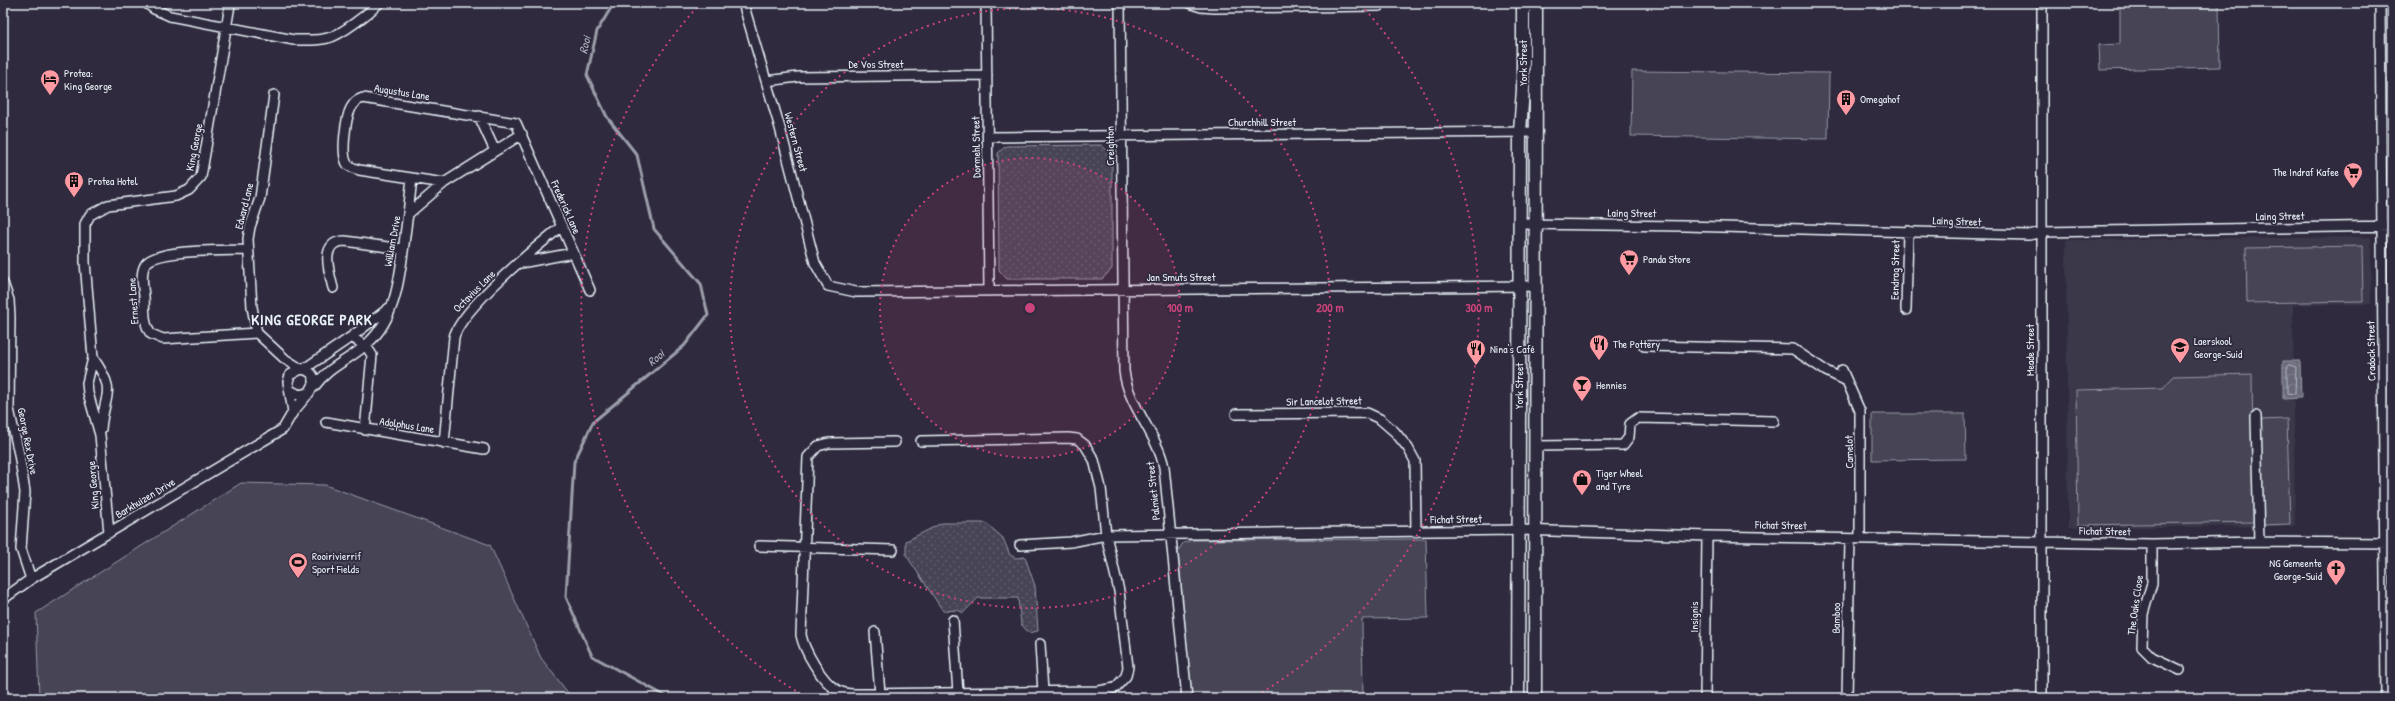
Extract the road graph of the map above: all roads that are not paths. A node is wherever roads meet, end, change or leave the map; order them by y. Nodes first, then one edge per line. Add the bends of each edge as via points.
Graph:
1 (146, 3) edge
2 (379, 3) edge
3 (743, 3) edge
4 (986, 3) edge
5 (1120, 3) edge
6 (1189, 3) edge
7 (1523, 3) edge
8 (1536, 3) edge
9 (2042, 3) edge
10 (2380, 3) edge
11 (230, 5) dead end
12 (1379, 6) dead end
13 (226, 25) junction
14 (987, 75) junction
15 (766, 81) junction
16 (274, 95) dead end
17 (480, 116) junction
18 (1520, 132) junction
19 (1537, 132) junction
20 (522, 134) junction
21 (1122, 136) junction
22 (988, 137) junction
23 (494, 151) junction
24 (412, 178) junction
25 (444, 183) junction
26 (408, 214) junction
27 (1520, 224) junction
28 (1536, 224) junction
29 (562, 226) junction
30 (2381, 226) junction
31 (2392, 226) edge
32 (1908, 231) junction
33 (2042, 232) junction
34 (402, 249) junction
35 (248, 250) junction
36 (573, 253) junction
37 (521, 263) junction
38 (3, 283) edge
39 (828, 286) joint
40 (1520, 286) junction
41 (1536, 286) junction
42 (333, 288) dead end
43 (1123, 289) junction
44 (590, 290) dead end
45 (989, 290) junction
46 (394, 303) junction
47 (1906, 310) dead end
48 (257, 333) junction
49 (351, 337) junction
50 (366, 346) junction
51 (1644, 346) dead end
52 (93, 358) junction
53 (285, 359) junction
54 (303, 369) junction
55 (1842, 370) dead end
56 (289, 378) junction
57 (1847, 381) junction
58 (290, 390) junction
59 (311, 390) junction
60 (293, 412) junction
61 (1236, 414) dead end
62 (2256, 416) dead end
63 (1774, 421) dead end
64 (326, 422) dead end
65 (365, 430) junction
66 (100, 434) junction
67 (921, 441) dead end
68 (895, 442) dead end
69 (444, 443) junction
70 (1535, 446) junction
71 (484, 449) dead end
72 (1520, 530) junction
73 (1535, 531) junction
74 (1416, 532) junction
75 (109, 533) junction
76 (1169, 534) junction
77 (1106, 536) junction
78 (1707, 536) junction
79 (1850, 538) junction
80 (1860, 539) junction
81 (2041, 542) junction
82 (2259, 542) junction
83 (2389, 543) edge
84 (2152, 544) junction
85 (1020, 545) dead end
86 (759, 546) dead end
87 (805, 548) junction
88 (893, 550) dead end
89 (31, 579) junction
90 (3, 599) edge
91 (953, 620) dead end
92 (875, 632) dead end
93 (1040, 644) dead end
94 (2180, 670) dead end
95 (1043, 692) junction
96 (958, 693) junction
97 (880, 694) junction
98 (1187, 698) edge
99 (1518, 698) edge
100 (1535, 698) edge
101 (1705, 698) edge
102 (1847, 698) edge
103 (2042, 698) edge
104 (2386, 698) edge

1 - 13 street via 170,16
2 - 13 street via 347,28 329,38 294,40
3 - 15 street, Western Street
4 - 14 street, Dormehl Street
5 - 21 street, Creighton
6 - 12 street via 1201,8
7 - 18 main road, York Street
8 - 19 main road, York Street
9 - 33 street, Meade Street
10 - 30 street, Cradock Street
11 - 13 street, King George
13 - 52 street, King George via 201,177 188,190 176,196 108,205 90,215 85,224 85,262
14 - 15 street, De Vos Street via 798,77
14 - 22 street, Dormehl Street
15 - 39 street, Western Street via 815,262
16 - 35 street, Edward Lane via 260,198 250,227
17 - 20 street, Augustus Lane via 514,122
17 - 23 street
17 - 24 street, Augustus Lane via 363,98 357,100 351,108 345,133 343,157 348,165 359,170
18 - 19 street, Churchhill Street
18 - 21 street, Churchhill Street
18 - 27 main road, York Street
19 - 28 main road, York Street
20 - 23 street, William Drive
20 - 29 street, Frederick Lane
21 - 22 street, Churchhill Street
21 - 43 street, Creighton
22 - 45 street, Dormehl Street
23 - 25 street, William Drive
24 - 25 street, Augustus Lane
24 - 26 street
25 - 26 street, William Drive
26 - 34 street, William Drive
27 - 28 street, Laing Street
27 - 40 main road, York Street
28 - 32 street, Laing Street
28 - 41 main road, York Street
29 - 36 street, Frederick Lane
29 - 37 street, Octavius Lane
30 - 31 street, Laing Street
30 - 33 street, Laing Street
30 - 83 street, Cradock Street
32 - 33 street, Laing Street via 2029,235
32 - 47 street, Eendrag Street
33 - 81 street, Meade Street
34 - 42 street via 336,242 330,247 327,258
34 - 46 street, William Drive
35 - 48 street, Edward Lane via 252,307
35 - 48 street, Ernest Lane via 166,254 149,261 142,278 146,324 151,334 163,339
36 - 37 street
36 - 44 street, Frederick Lane
37 - 69 street, Octavius Lane via 473,306 457,326
38 - 89 street, George Rex Drive via 9,300 10,317 9,409 25,492 21,549
39 - 45 street, Jan Smuts Street via 856,292
40 - 41 street, Jan Smuts Street
40 - 43 street, Jan Smuts Street
40 - 72 main road, York Street
41 - 70 main road, York Street
43 - 45 street, Jan Smuts Street
43 - 76 street, Palmiet Street via 1125,382 1163,461
46 - 49 street
46 - 50 street, William Drive via 377,334
48 - 53 street
49 - 50 street
49 - 54 street
50 - 59 street, William Drive via 328,370
50 - 65 street via 371,352 372,359
51 - 57 street via 1794,349 1826,372
52 - 66 street, King George via 87,383
52 - 66 street, King George via 105,374 110,391
53 - 54 street
53 - 56 street
54 - 56 street via 294,371
54 - 59 street via 313,376
55 - 57 street, Camelot
56 - 58 street
57 - 80 street, Camelot via 1860,411
58 - 59 street via 299,395
58 - 60 street
59 - 60 street, Barkhuizen Drive
60 - 75 street, Barkhuizen Drive via 283,429
61 - 74 street, Sir Lancelot Street via 1367,412 1380,419 1408,448 1415,461
62 - 82 street
63 - 70 street via 1638,418 1630,424 1629,437 1623,445
64 - 65 street, Adolphus Lane
65 - 69 street, Adolphus Lane
66 - 75 street, King George
67 - 77 street via 1077,439 1085,445 1094,460 1101,488
68 - 87 street via 830,443 818,446 812,452 807,466
69 - 71 street, Adolphus Lane
70 - 73 main road, York Street
72 - 73 street, Fichat Street
72 - 74 street, Fichat Street
72 - 99 main road, York Street
73 - 78 street, Fichat Street
73 - 100 main road, York Street
74 - 76 street, Fichat Street
75 - 89 street, Barkhuizen Drive
76 - 77 street, Fichat Street
76 - 98 street, Palmiet Street
77 - 85 street, Fichat Street via 1071,542
77 - 95 street via 1120,591 1128,668 1126,676 1110,690
78 - 79 street, Fichat Street
78 - 101 street, Insignis
79 - 80 street, Fichat Street
79 - 102 street, Bamboo
80 - 81 street, Fichat Street
81 - 84 street, Fichat Street
81 - 103 street, Meade Street
82 - 83 street, Fichat Street
82 - 84 street, Fichat Street
83 - 104 street, Cradock Street
84 - 94 street, The Oaks Close via 2152,583 2144,614 2142,647 2152,657
86 - 87 street
87 - 88 street
87 - 97 street via 800,621 804,646 827,682 835,689 844,693
89 - 90 street, Barkhuizen Drive
91 - 96 street
92 - 97 street
93 - 95 street
95 - 96 street
96 - 97 street

